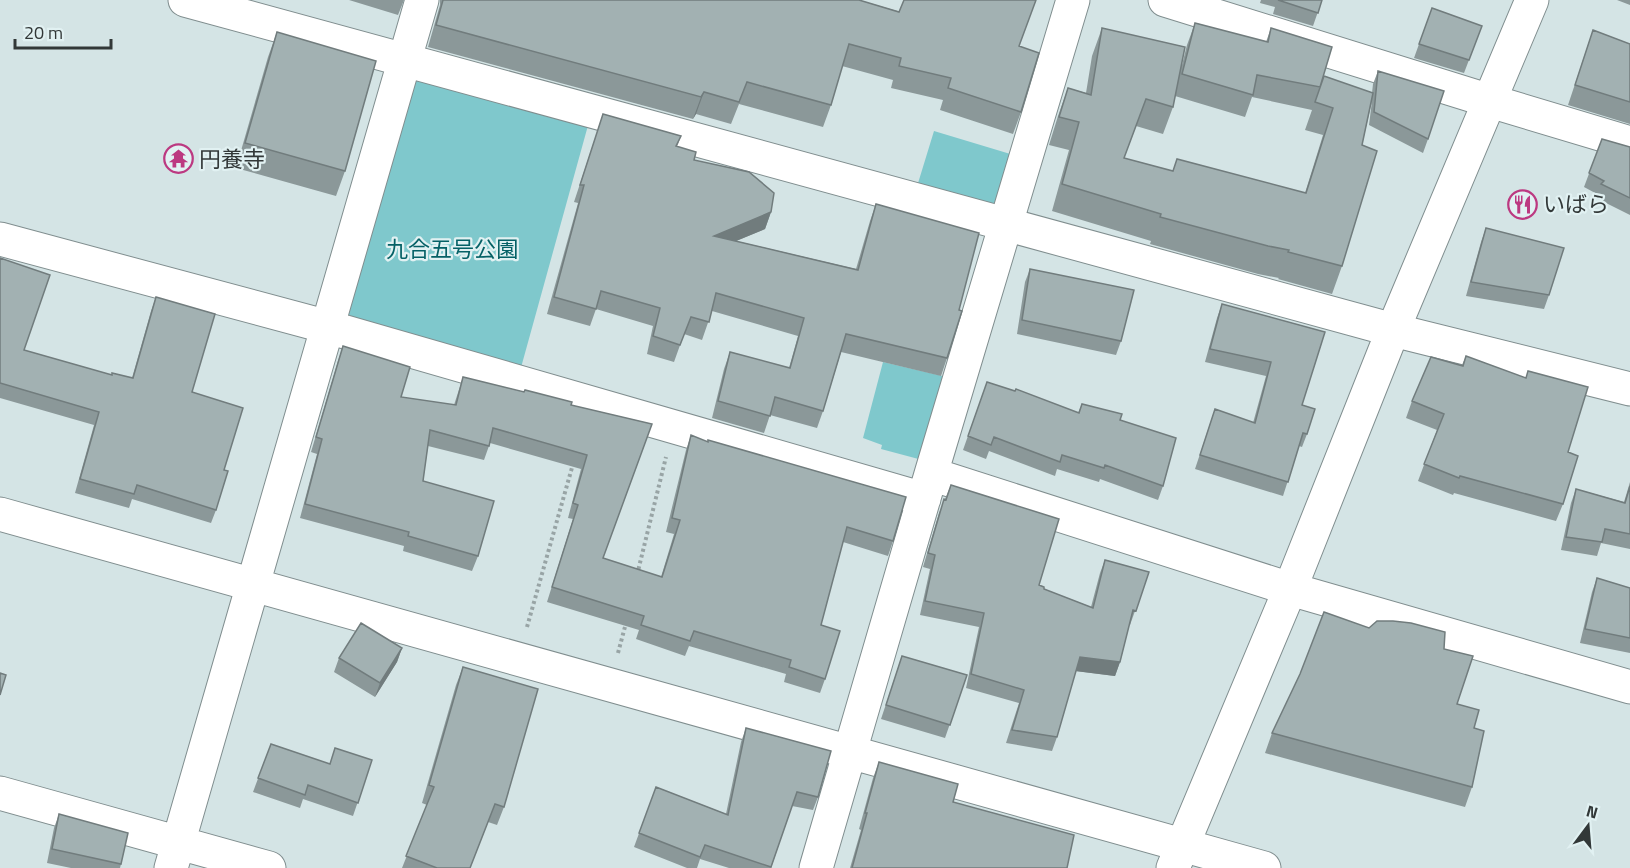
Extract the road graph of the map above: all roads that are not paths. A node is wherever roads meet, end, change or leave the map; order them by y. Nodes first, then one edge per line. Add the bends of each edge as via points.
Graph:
1 (185, 0) edge
2 (422, 0) edge
3 (1073, 0) edge
4 (1165, 0) edge
5 (1532, 0) edge
6 (405, 60) junction
7 (1490, 101) junction
8 (1630, 143) edge
9 (1006, 224) junction
10 (0, 239) edge
11 (328, 327) junction
12 (1393, 330) junction
13 (1630, 389) edge
14 (928, 487) junction
15 (0, 514) edge
16 (253, 585) junction
17 (1290, 589) junction
18 (1630, 687) edge
19 (851, 752) junction
20 (0, 793) edge
21 (175, 855) edge
22 (1178, 856) edge
23 (269, 868) edge
24 (816, 868) edge
25 (1264, 868) edge

1 - 6 street
2 - 6 street
3 - 9 street
4 - 7 street
5 - 7 street
6 - 9 street
6 - 11 street
7 - 8 street
7 - 12 street
9 - 12 street
9 - 14 street
10 - 11 street
11 - 14 street via 673,427
11 - 16 street
12 - 13 street
12 - 17 street
14 - 17 street
14 - 19 street
15 - 16 street
16 - 19 street
16 - 21 street
17 - 18 street
17 - 22 street
19 - 22 street
19 - 24 street
20 - 21 street
21 - 23 street
22 - 25 street

